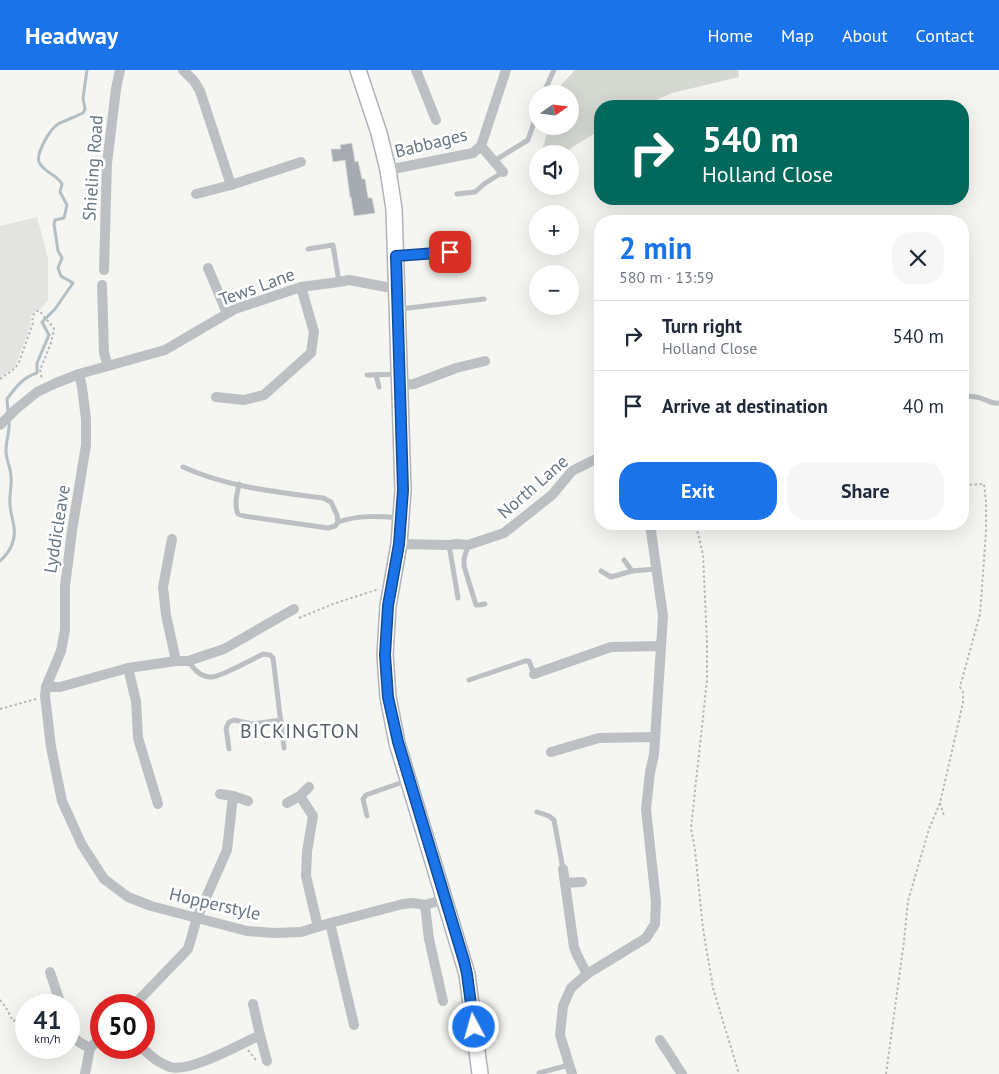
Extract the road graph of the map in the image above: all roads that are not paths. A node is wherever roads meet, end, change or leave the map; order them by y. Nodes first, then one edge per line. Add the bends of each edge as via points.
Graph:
1 (120, 70) edge
2 (358, 70) edge
3 (416, 70) edge
4 (506, 70) edge
5 (554, 70) edge
6 (185, 71) edge
7 (547, 85) edge
8 (436, 120) dead end
9 (530, 135) edge
10 (481, 146) junction
11 (494, 161) junction
12 (301, 162) dead end
13 (388, 170) junction
14 (503, 172) joint
15 (231, 185) junction
16 (196, 194) dead end
17 (457, 194) dead end
18 (308, 249) dead end
19 (450, 252) dead end
20 (396, 256) junction
21 (208, 268) dead end
22 (104, 270) dead end
23 (339, 282) junction
24 (102, 285) dead end
25 (301, 287) junction
26 (397, 289) junction
27 (484, 299) dead end
28 (398, 309) junction
29 (227, 314) junction
30 (485, 362) dead end
31 (108, 366) junction
32 (79, 374) junction
33 (366, 375) dead end
34 (376, 375) junction
35 (400, 380) junction
36 (379, 388) dead end
37 (969, 396) edge
38 (216, 397) dead end
39 (999, 403) edge
40 (2, 423) edge
41 (594, 460) edge
42 (183, 467) dead end
43 (239, 484) junction
44 (401, 518) junction
45 (338, 522) junction
46 (651, 530) edge
47 (172, 539) dead end
48 (399, 544) junction
49 (449, 545) junction
50 (468, 545) junction
51 (624, 560) dead end
52 (656, 569) junction
53 (601, 571) dead end
54 (632, 571) junction
55 (458, 598) dead end
56 (485, 604) dead end
57 (294, 608) dead end
58 (661, 646) junction
59 (176, 661) junction
60 (188, 661) junction
61 (128, 668) junction
62 (534, 674) joint
63 (469, 680) dead end
64 (46, 687) junction
65 (281, 720) junction
66 (655, 736) junction
67 (284, 748) dead end
68 (228, 749) dead end
69 (551, 752) dead end
70 (408, 780) junction
71 (309, 788) dead end
72 (220, 794) dead end
73 (233, 796) junction
74 (300, 796) junction
75 (248, 800) dead end
76 (287, 803) dead end
77 (158, 804) dead end
78 (537, 812) dead end
79 (367, 816) dead end
80 (563, 869) joint
81 (582, 882) dead end
82 (565, 883) junction
83 (445, 899) junction
84 (151, 906) joint
85 (425, 906) junction
86 (197, 918) junction
87 (330, 923) junction
88 (318, 927) junction
89 (50, 972) dead end
90 (587, 974) junction
91 (57, 994) edge
92 (145, 994) edge
93 (443, 1001) dead end
94 (253, 1004) dead end
95 (354, 1025) dead end
96 (260, 1035) junction
97 (660, 1040) dead end
98 (80, 1042) edge
99 (90, 1048) joint
100 (153, 1059) edge
101 (262, 1061) road end
102 (571, 1069) edge
103 (539, 1073) dead end
104 (85, 1074) edge
105 (480, 1074) edge
106 (682, 1074) edge

1 - 22 street, Shieling Road via 107,163
2 - 13 main road
3 - 8 street
4 - 10 street, Babbages
5 - 7 lane
6 - 15 street via 200,91
9 - 11 lane via 528,140
10 - 11 street, Babbages
10 - 13 street, Babbages via 473,153
11 - 14 street, Babbages
12 - 15 street
13 - 20 main road
14 - 17 lane via 476,192
15 - 16 street
18 - 23 lane via 333,246
19 - 20 street
20 - 26 main road
21 - 29 street
23 - 25 street, Tews Lane
23 - 26 street, Tews Lane via 349,280
24 - 31 street via 104,353
25 - 29 street, Tews Lane
25 - 38 street via 314,332 311,353 264,395 244,400
26 - 28 main road
27 - 28 lane
28 - 35 main road
29 - 31 street, Tews Lane via 165,350
30 - 35 street via 456,368 414,384
31 - 32 street, Tews Lane
32 - 40 street, Tews Lane via 37,392
32 - 64 street, Lyddicleave via 86,419 86,446 72,531 64,605 65,630
33 - 34 lane
34 - 35 lane
34 - 36 lane
35 - 44 main road
37 - 39 lane via 992,404
41 - 50 street, North Lane via 572,471 552,495 504,533
42 - 43 lane via 203,476
43 - 45 lane via 323,498 331,502
43 - 45 lane via 238,514 328,528
44 - 45 lane via 351,517
44 - 48 main road
46 - 52 street
47 - 59 street via 163,587
48 - 49 street, North Lane
48 - 70 main road via 388,606 385,655 388,697
49 - 50 street, North Lane
49 - 55 lane
50 - 56 lane via 464,566 476,605
51 - 54 lane
52 - 54 lane
52 - 58 street via 663,616
53 - 54 lane via 611,577
57 - 60 street via 224,649
58 - 62 street via 611,647
58 - 66 street
59 - 60 street
59 - 61 street
60 - 65 lane via 195,671 213,678 262,654 270,655
61 - 64 street via 60,687
61 - 77 street via 136,701 138,738
62 - 63 lane via 529,661
64 - 84 street, Lyddicleave via 51,747 62,801 82,845 104,879 128,897
65 - 67 lane
65 - 68 lane via 252,724 228,722
66 - 69 street via 599,738
66 - 90 street via 646,809 656,902 655,924 646,938
70 - 79 lane via 366,795 363,799
70 - 83 main road
71 - 74 street
72 - 73 street
73 - 75 street
73 - 86 street via 227,850
74 - 76 street
74 - 88 street via 313,816 306,876
78 - 80 lane via 554,820
80 - 82 street
81 - 82 street
82 - 90 street via 574,947
83 - 85 street, Hopperstyle
83 - 105 main road via 467,974
84 - 86 street, Hopperstyle
85 - 87 street, Hopperstyle via 403,904
85 - 93 street
86 - 88 street, Hopperstyle via 248,931 274,933 300,932
86 - 92 street via 188,949
87 - 88 street, Hopperstyle
87 - 95 street
89 - 91 street
90 - 102 street via 570,988 563,1006 560,1035
94 - 96 street
96 - 100 street via 184,1068 172,1068
96 - 101 street
97 - 106 street
98 - 99 street
99 - 104 street
102 - 103 lane

